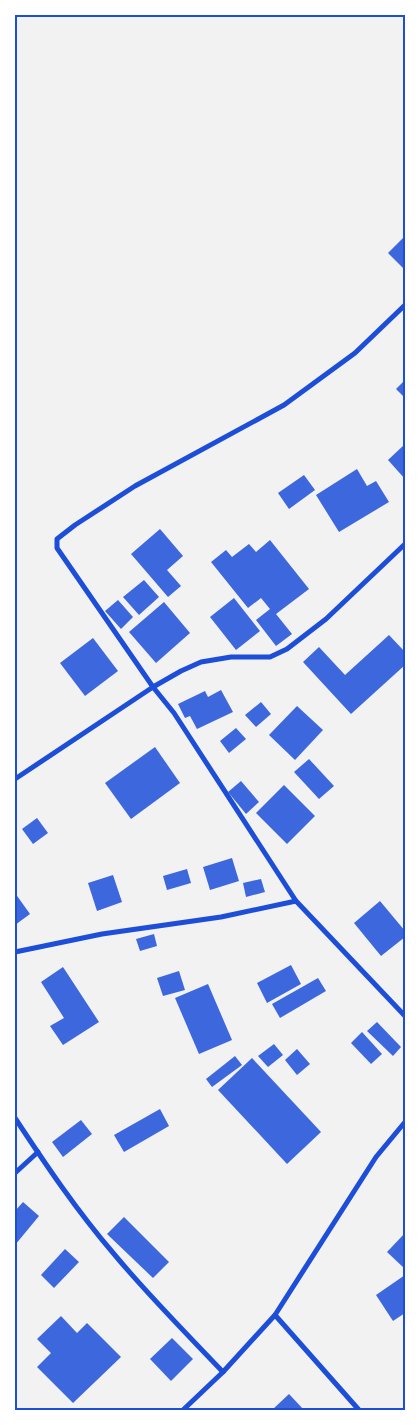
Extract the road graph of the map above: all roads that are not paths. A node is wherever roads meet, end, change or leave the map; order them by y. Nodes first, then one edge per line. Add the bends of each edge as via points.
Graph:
1 (405, 305) edge
2 (405, 544) edge
3 (153, 687) junction
4 (15, 779) edge
5 (296, 901) junction
6 (15, 952) edge
7 (405, 1016) edge
8 (15, 1118) edge
9 (405, 1122) edge
10 (38, 1152) junction
11 (15, 1173) edge
12 (275, 1315) junction
13 (223, 1372) junction
14 (183, 1410) edge
15 (359, 1410) edge

1 - 3 street via 355,353 284,405 135,486 57,539 57,548
2 - 3 street via 326,619 287,649 270,657 231,656 201,662
3 - 4 street
3 - 5 street via 174,713
5 - 6 street
5 - 7 street
8 - 10 street
9 - 12 street via 376,1158
10 - 11 street
10 - 13 street via 67,1196 114,1254
12 - 13 street
12 - 15 street
13 - 14 street

